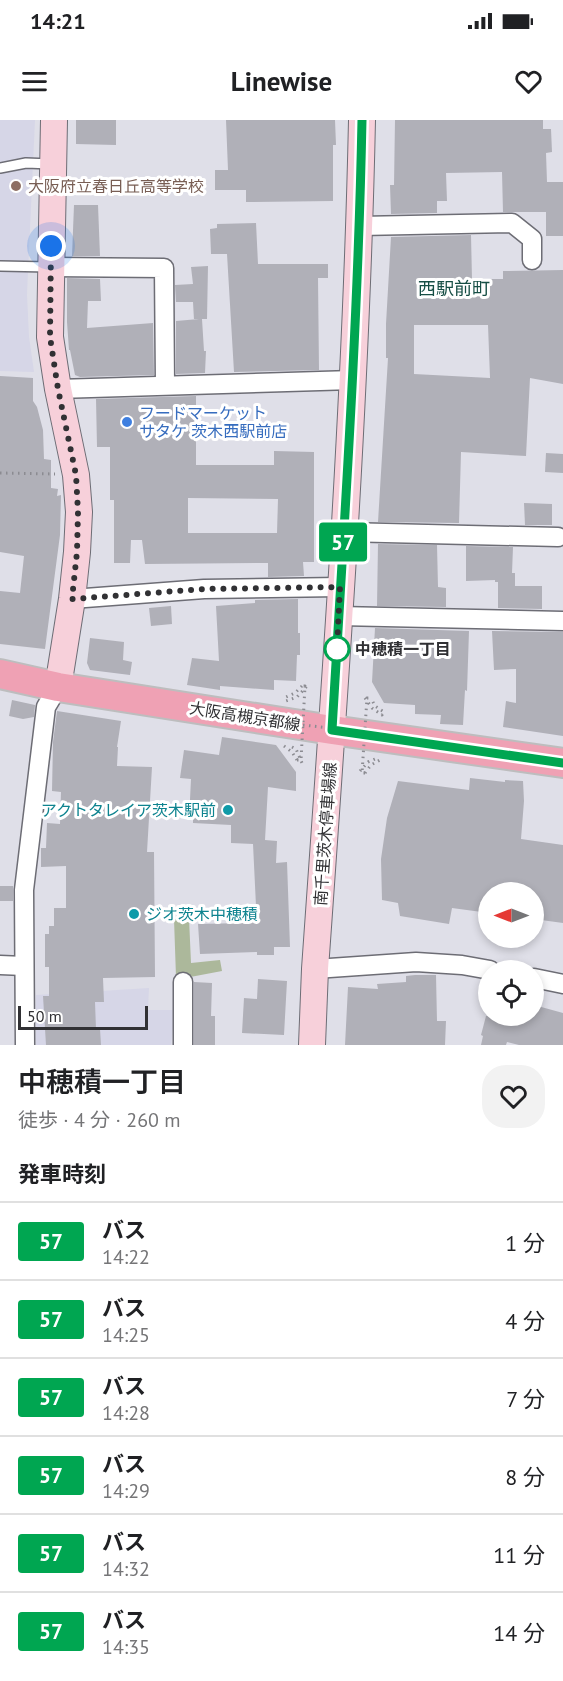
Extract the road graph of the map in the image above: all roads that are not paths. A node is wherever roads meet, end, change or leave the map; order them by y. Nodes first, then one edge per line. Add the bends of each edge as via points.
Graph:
1 (54, 120) edge
2 (362, 120) edge
3 (54, 165) junction
4 (0, 168) edge
5 (360, 226) junction
6 (532, 260) dead end
7 (0, 266) edge
8 (51, 267) junction
9 (353, 380) junction
10 (165, 385) junction
11 (58, 389) junction
12 (344, 532) junction
13 (558, 537) dead end
14 (340, 587) junction
15 (72, 599) junction
16 (339, 616) junction
17 (563, 621) edge
18 (0, 674) edge
19 (58, 687) junction
20 (332, 730) junction
21 (563, 763) edge
22 (0, 965) edge
23 (24, 966) junction
24 (478, 968) edge
25 (315, 969) junction
26 (544, 980) edge
27 (183, 982) dead end
28 (563, 984) edge
29 (25, 1045) edge
30 (183, 1045) edge
31 (312, 1045) edge

1 - 3 main road
2 - 5 main road, 南千里茨木停車場線
3 - 4 lane via 26,163
3 - 8 main road
5 - 6 street via 512,223 532,239
5 - 9 main road, 南千里茨木停車場線
7 - 8 lane
8 - 10 street via 164,268
8 - 11 main road via 50,337
9 - 10 street
9 - 12 main road, 南千里茨木停車場線
10 - 11 street
11 - 15 main road via 76,475 77,552
12 - 13 street
12 - 14 main road, 南千里茨木停車場線
14 - 15 street via 204,589
14 - 16 main road, 南千里茨木停車場線
15 - 19 main road
16 - 17 street
16 - 20 main road, 南千里茨木停車場線
18 - 19 main road, 大阪高槻京都線
19 - 20 main road, 大阪高槻京都線
19 - 23 street via 46,707 24,890
20 - 21 main road, 大阪高槻京都線
20 - 25 main road, 南千里茨木停車場線
22 - 23 street
23 - 29 street
24 - 25 street via 416,962
25 - 31 main road, 南千里茨木停車場線
26 - 28 street
27 - 30 street

